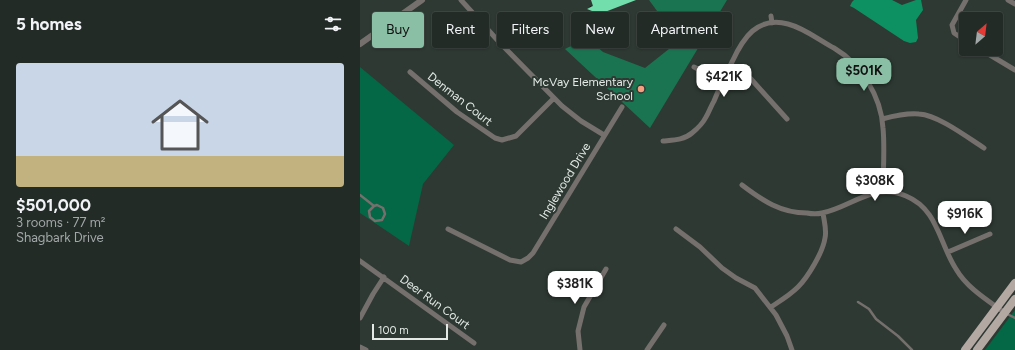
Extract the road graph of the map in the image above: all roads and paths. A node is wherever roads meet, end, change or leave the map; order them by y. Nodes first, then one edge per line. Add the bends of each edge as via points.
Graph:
1 (422, 0) edge
2 (461, 0) edge
3 (966, 0) edge
4 (1008, 0) edge
5 (1015, 4) edge
6 (771, 16) dead end
7 (772, 23) junction
8 (959, 36) edge
9 (360, 44) edge
10 (992, 56) edge
11 (730, 66) junction
12 (694, 67) dead end
13 (1015, 70) edge
14 (410, 72) dead end
15 (722, 81) junction
16 (554, 98) junction
17 (622, 107) dead end
18 (882, 118) junction
19 (787, 119) dead end
20 (604, 136) junction
21 (663, 142) dead end
22 (984, 148) dead end
23 (742, 185) dead end
24 (883, 192) junction
25 (360, 195) edge
26 (374, 206) junction
27 (823, 213) junction
28 (448, 229) dead end
29 (676, 230) dead end
30 (990, 234) dead end
31 (948, 252) junction
32 (360, 261) edge
33 (606, 269) dead end
34 (384, 277) junction
35 (1015, 283) edge
36 (1015, 293) edge
37 (1015, 299) edge
38 (858, 302) dead end
39 (771, 307) junction
40 (997, 308) junction
41 (1005, 313) junction
42 (360, 318) edge
43 (1015, 318) edge
44 (664, 325) dead end
45 (474, 343) dead end
46 (360, 347) edge
47 (366, 350) edge
48 (580, 350) edge
49 (647, 350) edge
50 (792, 350) edge
51 (912, 350) edge
52 (965, 350) edge
53 (976, 350) edge

1 - 9 street
2 - 16 street
3 - 8 street via 953,22 952,29
4 - 5 street
6 - 7 street
7 - 11 street via 749,33
7 - 18 street via 794,26 848,59 871,88
10 - 13 street
11 - 15 street
11 - 19 street via 751,79
12 - 15 street
14 - 16 street, Denman Court via 463,116 494,138 502,140 516,136
15 - 21 street via 706,117 691,134 678,140
16 - 20 street
17 - 20 street, Inglewood Drive
18 - 22 street via 909,114 930,116
18 - 24 street
20 - 28 street, Inglewood Drive via 528,258 521,262 508,259
23 - 27 street via 761,199 788,212
24 - 27 street via 868,194
24 - 31 street via 907,196 924,208 936,224
25 - 26 lane
26 - 26 lane via 369,211 370,217 375,221 382,220 385,214 383,208
27 - 39 street via 826,230 819,255 799,286
29 - 39 street via 700,247 722,268 755,288
30 - 31 street
31 - 40 street via 964,281
32 - 34 street, Deer Run Court
33 - 48 street via 584,307 578,331
34 - 42 street
34 - 45 street, Deer Run Court
35 - 40 main road
36 - 41 main road via 1006,306
37 - 41 main road
38 - 51 lane
39 - 50 street
40 - 41 street
40 - 52 main road
40 - 53 main road via 996,315 982,333
41 - 43 lane
41 - 53 main road
44 - 49 street
46 - 47 street

